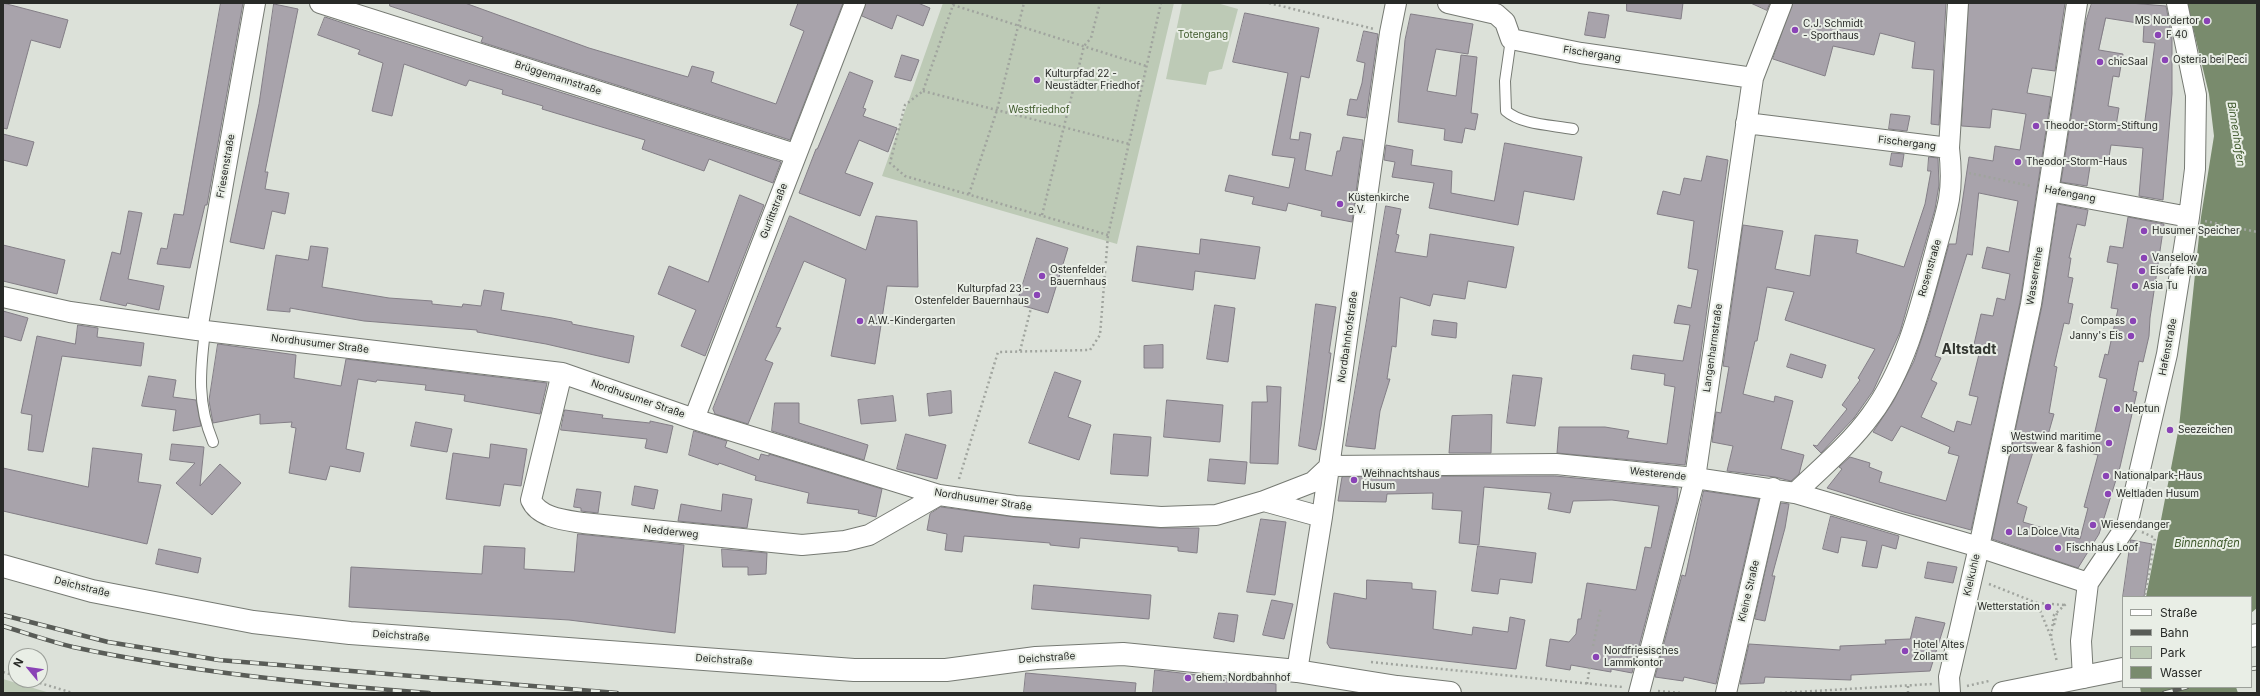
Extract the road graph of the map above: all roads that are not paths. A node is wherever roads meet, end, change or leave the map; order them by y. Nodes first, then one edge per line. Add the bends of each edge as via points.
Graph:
1 (255, 3) edge
2 (320, 3) edge
3 (855, 3) edge
4 (1396, 3) edge
5 (1448, 3) edge
6 (1782, 3) edge
7 (1958, 3) edge
8 (2078, 3) edge
9 (2177, 3) edge
10 (1511, 39) junction
11 (1753, 78) junction
12 (1746, 123) junction
13 (1573, 129) dead end
14 (1949, 148) junction
15 (795, 154) junction
16 (2049, 191) junction
17 (2194, 218) junction
18 (3, 297) edge
19 (201, 330) junction
20 (562, 373) junction
21 (694, 419) junction
22 (213, 442) dead end
23 (1330, 466) junction
24 (1695, 478) junction
25 (1773, 488) junction
26 (1795, 493) junction
27 (946, 496) junction
28 (1264, 501) junction
29 (1322, 517) junction
30 (1979, 546) junction
31 (3, 566) edge
32 (2088, 583) junction
33 (2122, 669) edge
34 (1297, 671) junction
35 (2083, 678) junction
36 (1950, 688) edge
37 (1640, 691) edge
38 (1450, 693) edge
39 (1726, 693) edge
40 (2004, 693) edge

1 - 19 street, Friesenstraße
2 - 15 street, Brüggemannstraße
3 - 15 street, Gurlittstraße
4 - 23 street, Nordbahnhofstraße
5 - 10 street via 1496,14 1505,22
6 - 11 street, Langenharmstraße
7 - 14 street, Rosenstraße
8 - 16 street, Wasserreihe
9 - 17 street, Hafenstraße via 2196,95
10 - 11 street, Fischergang via 1581,53
10 - 13 lane via 1505,81 1506,112 1525,120
11 - 12 street, Langenharmstraße
12 - 14 street, Fischergang
12 - 24 street, Langenharmstraße
14 - 26 street, Rosenstraße via 1949,199 1930,270 1901,359 1872,415
15 - 21 street, Gurlittstraße
16 - 17 street, Hafengang
16 - 30 street, Wasserreihe via 2031,304
17 - 32 street, Hafenstraße via 2167,354 2127,525
18 - 19 street, Nordhusumer Straße via 70,312
19 - 20 street, Nordhusumer Straße
19 - 22 lane via 199,388 208,431
20 - 21 street, Nordhusumer Straße
20 - 27 street, Nedderweg via 531,500 534,507 550,516 583,523 802,545 845,541 869,535
21 - 27 street, Nordhusumer Straße
23 - 24 street, Westerende via 1556,464
23 - 28 street, Nordhusumer Straße via 1313,482
23 - 29 street, Nordbahnhofstraße
24 - 25 street, Westerende
24 - 37 street, Langenharmstraße
25 - 26 street, Westerende
25 - 39 street, Kleine Straße
26 - 30 street, Westerende
27 - 28 street, Nordhusumer Straße via 1015,506 1161,517 1216,515
28 - 29 street
29 - 34 street, Nordbahnhofstraße
30 - 32 street, Kleikuhle
30 - 36 street, Kleikuhle
31 - 34 main road, Deichstraße via 115,595 253,622 350,633 854,670 946,670 1036,658 1123,654
32 - 35 street, Hafenstraße via 2081,641
33 - 35 main road
34 - 38 main road, Deichstraße
35 - 40 main road

